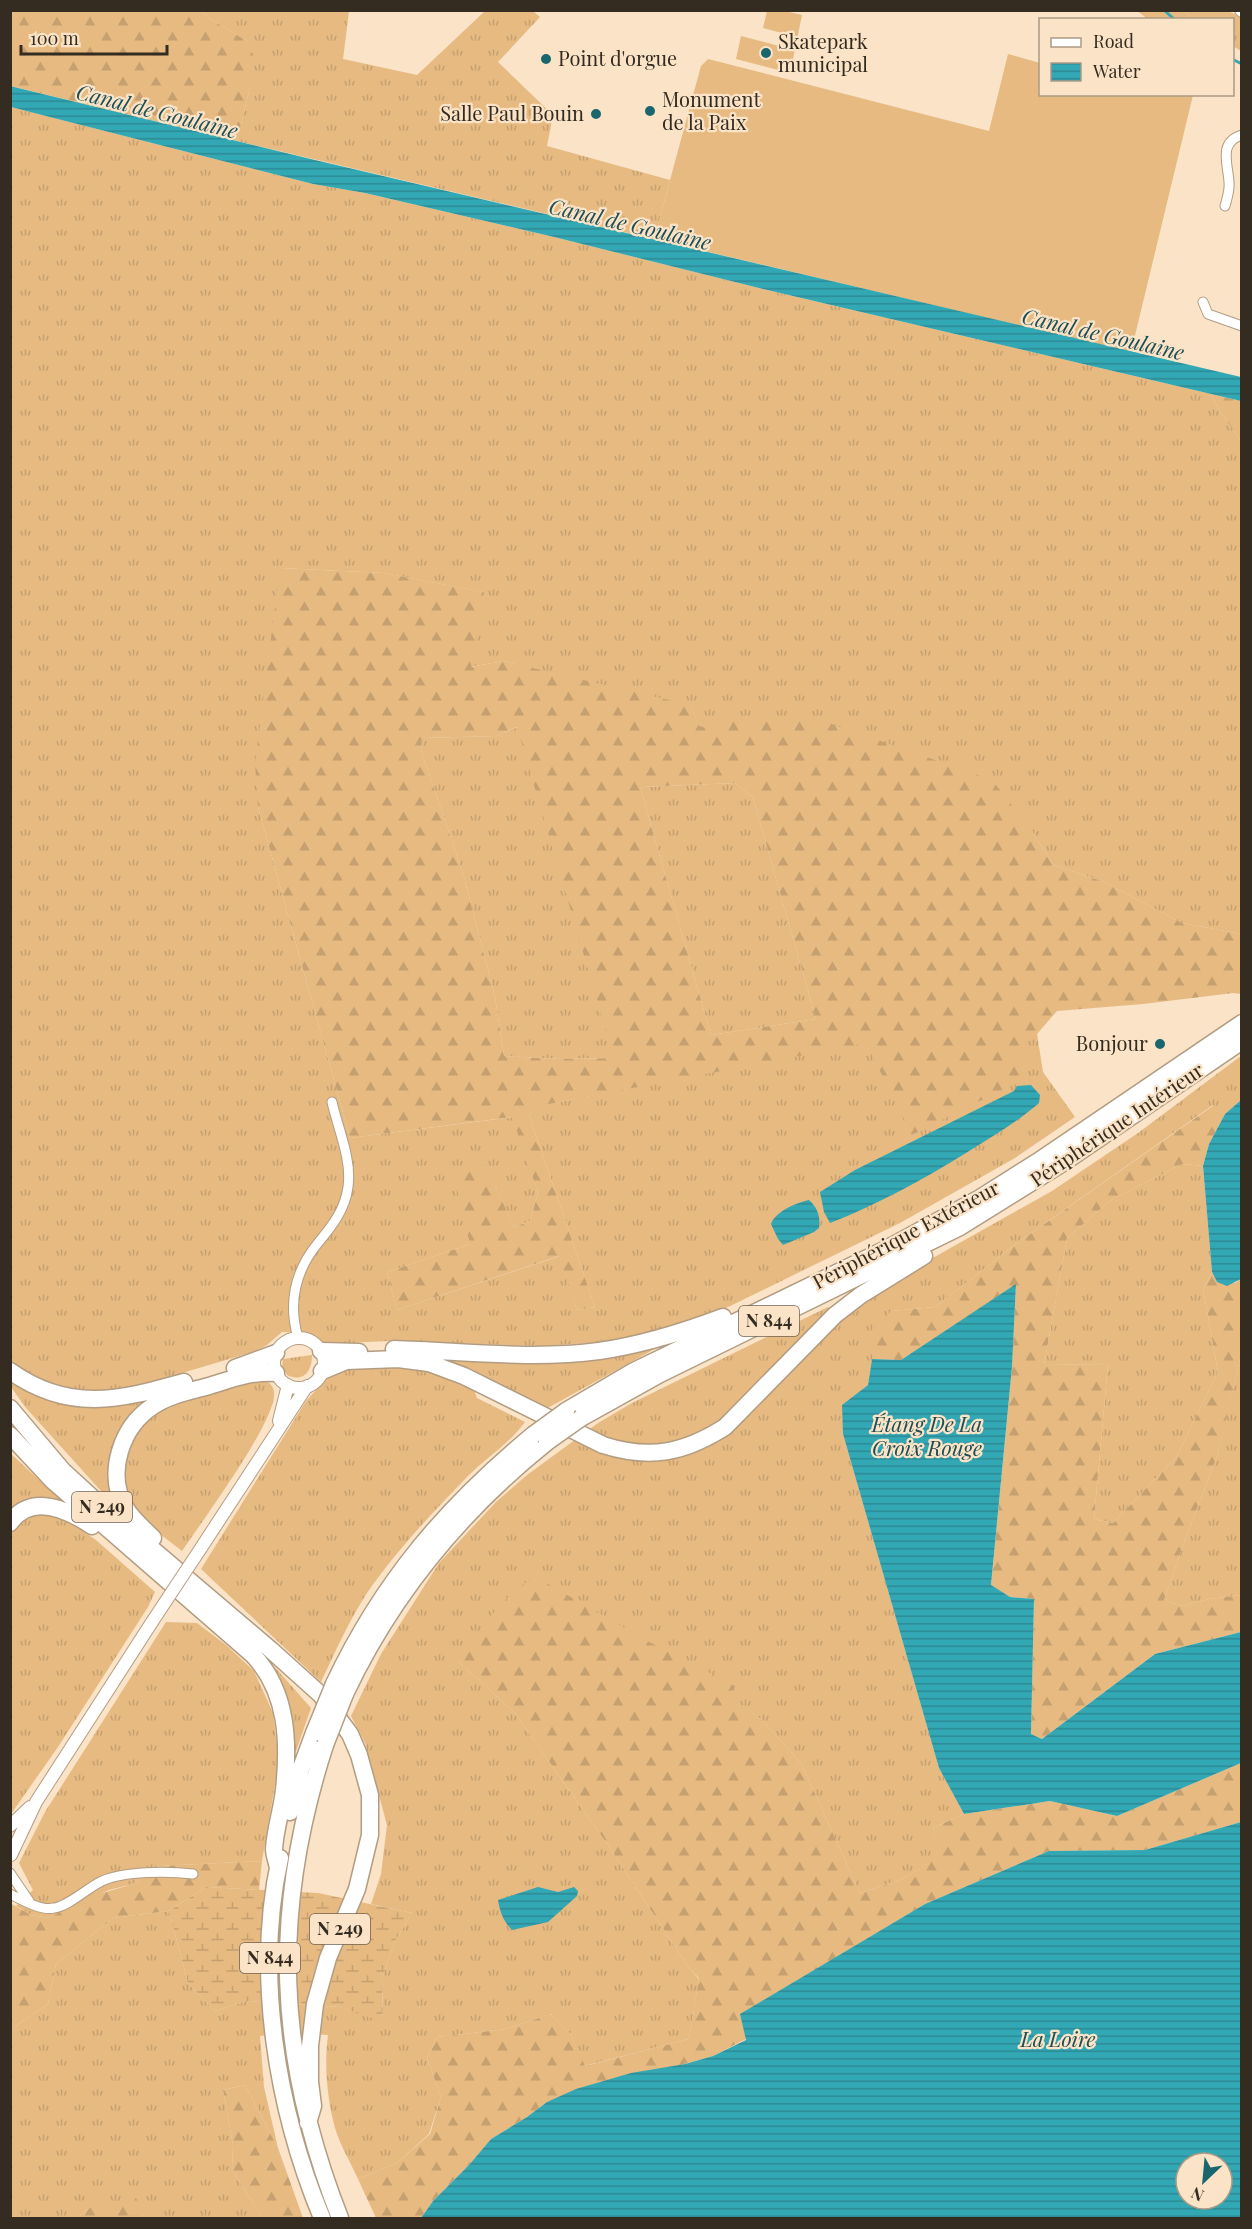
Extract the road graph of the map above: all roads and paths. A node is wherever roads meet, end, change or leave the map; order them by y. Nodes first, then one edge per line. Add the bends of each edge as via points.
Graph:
1 (1242, 135) edge
2 (1224, 206) dead end
3 (1203, 302) dead end
4 (1242, 326) edge
5 (1242, 1023) edge
6 (1242, 1041) edge
7 (332, 1102) dead end
8 (960, 1227) junction
9 (796, 1293) junction
10 (298, 1338) junction
11 (321, 1351) junction
12 (276, 1353) junction
13 (10, 1371) edge
14 (322, 1371) junction
15 (282, 1379) junction
16 (307, 1386) junction
17 (10, 1408) edge
18 (574, 1415) junction
19 (276, 1430) junction
20 (10, 1435) edge
21 (10, 1523) edge
22 (205, 1594) junction
23 (185, 1597) junction
24 (36, 1802) junction
25 (10, 1826) edge
26 (286, 1843) junction
27 (11, 1854) edge
28 (10, 1864) edge
29 (10, 1873) edge
30 (193, 1874) dead end
31 (10, 1894) edge
32 (31, 1902) junction
33 (301, 2047) junction
34 (322, 2218) edge
35 (339, 2218) edge

1 - 2 street via 1228,146 1224,159 1229,183
3 - 4 street via 1208,314
5 - 9 highway, Périphérique Extérieur / N 844 via 995,1189
6 - 8 highway, Périphérique Intérieur / N 844 via 1058,1166
7 - 10 street via 348,1160 348,1188 337,1220 297,1278 293,1304
8 - 14 highway via 948,1241 835,1315 725,1427 678,1450 648,1454 603,1445 429,1364 398,1359 346,1361
8 - 18 highway, Périphérique Intérieur / N 844
9 - 11 highway via 780,1291 697,1327 600,1351 548,1354
9 - 18 highway, Périphérique Extérieur / N 844 via 634,1371
10 - 11 main road via 311,1341
10 - 12 main road via 285,1342
11 - 14 main road
12 - 13 highway via 133,1396 97,1401 51,1393
12 - 15 main road via 274,1366
14 - 16 main road
15 - 16 main road via 294,1387
15 - 19 main road
15 - 22 highway via 251,1373 155,1404 135,1421 118,1456 117,1482 130,1515
16 - 19 main road
17 - 22 highway, N 249 via 63,1471
18 - 26 highway, Périphérique Intérieur / N 844, bridge via 478,1482 420,1545 377,1605 299,1777
19 - 24 main road, bridge
20 - 23 highway, N 249 via 53,1481
21 - 23 highway via 21,1512 38,1505 70,1513
22 - 33 highway, N 249 via 298,1673 334,1712 350,1734 367,1780 370,1835 362,1871 322,1972
23 - 26 highway, N 249 via 259,1662 278,1694 285,1727
24 - 25 main road
24 - 27 main road
26 - 33 highway, N 844 via 293,1877 288,1991
26 - 34 highway, N 844 via 278,1868 270,1955 276,2049 293,2136
27 - 28 main road
29 - 32 street
30 - 32 street via 139,1874 103,1880 56,1908 45,1909
31 - 32 street
33 - 35 highway, N 249 via 313,2106 308,2123

